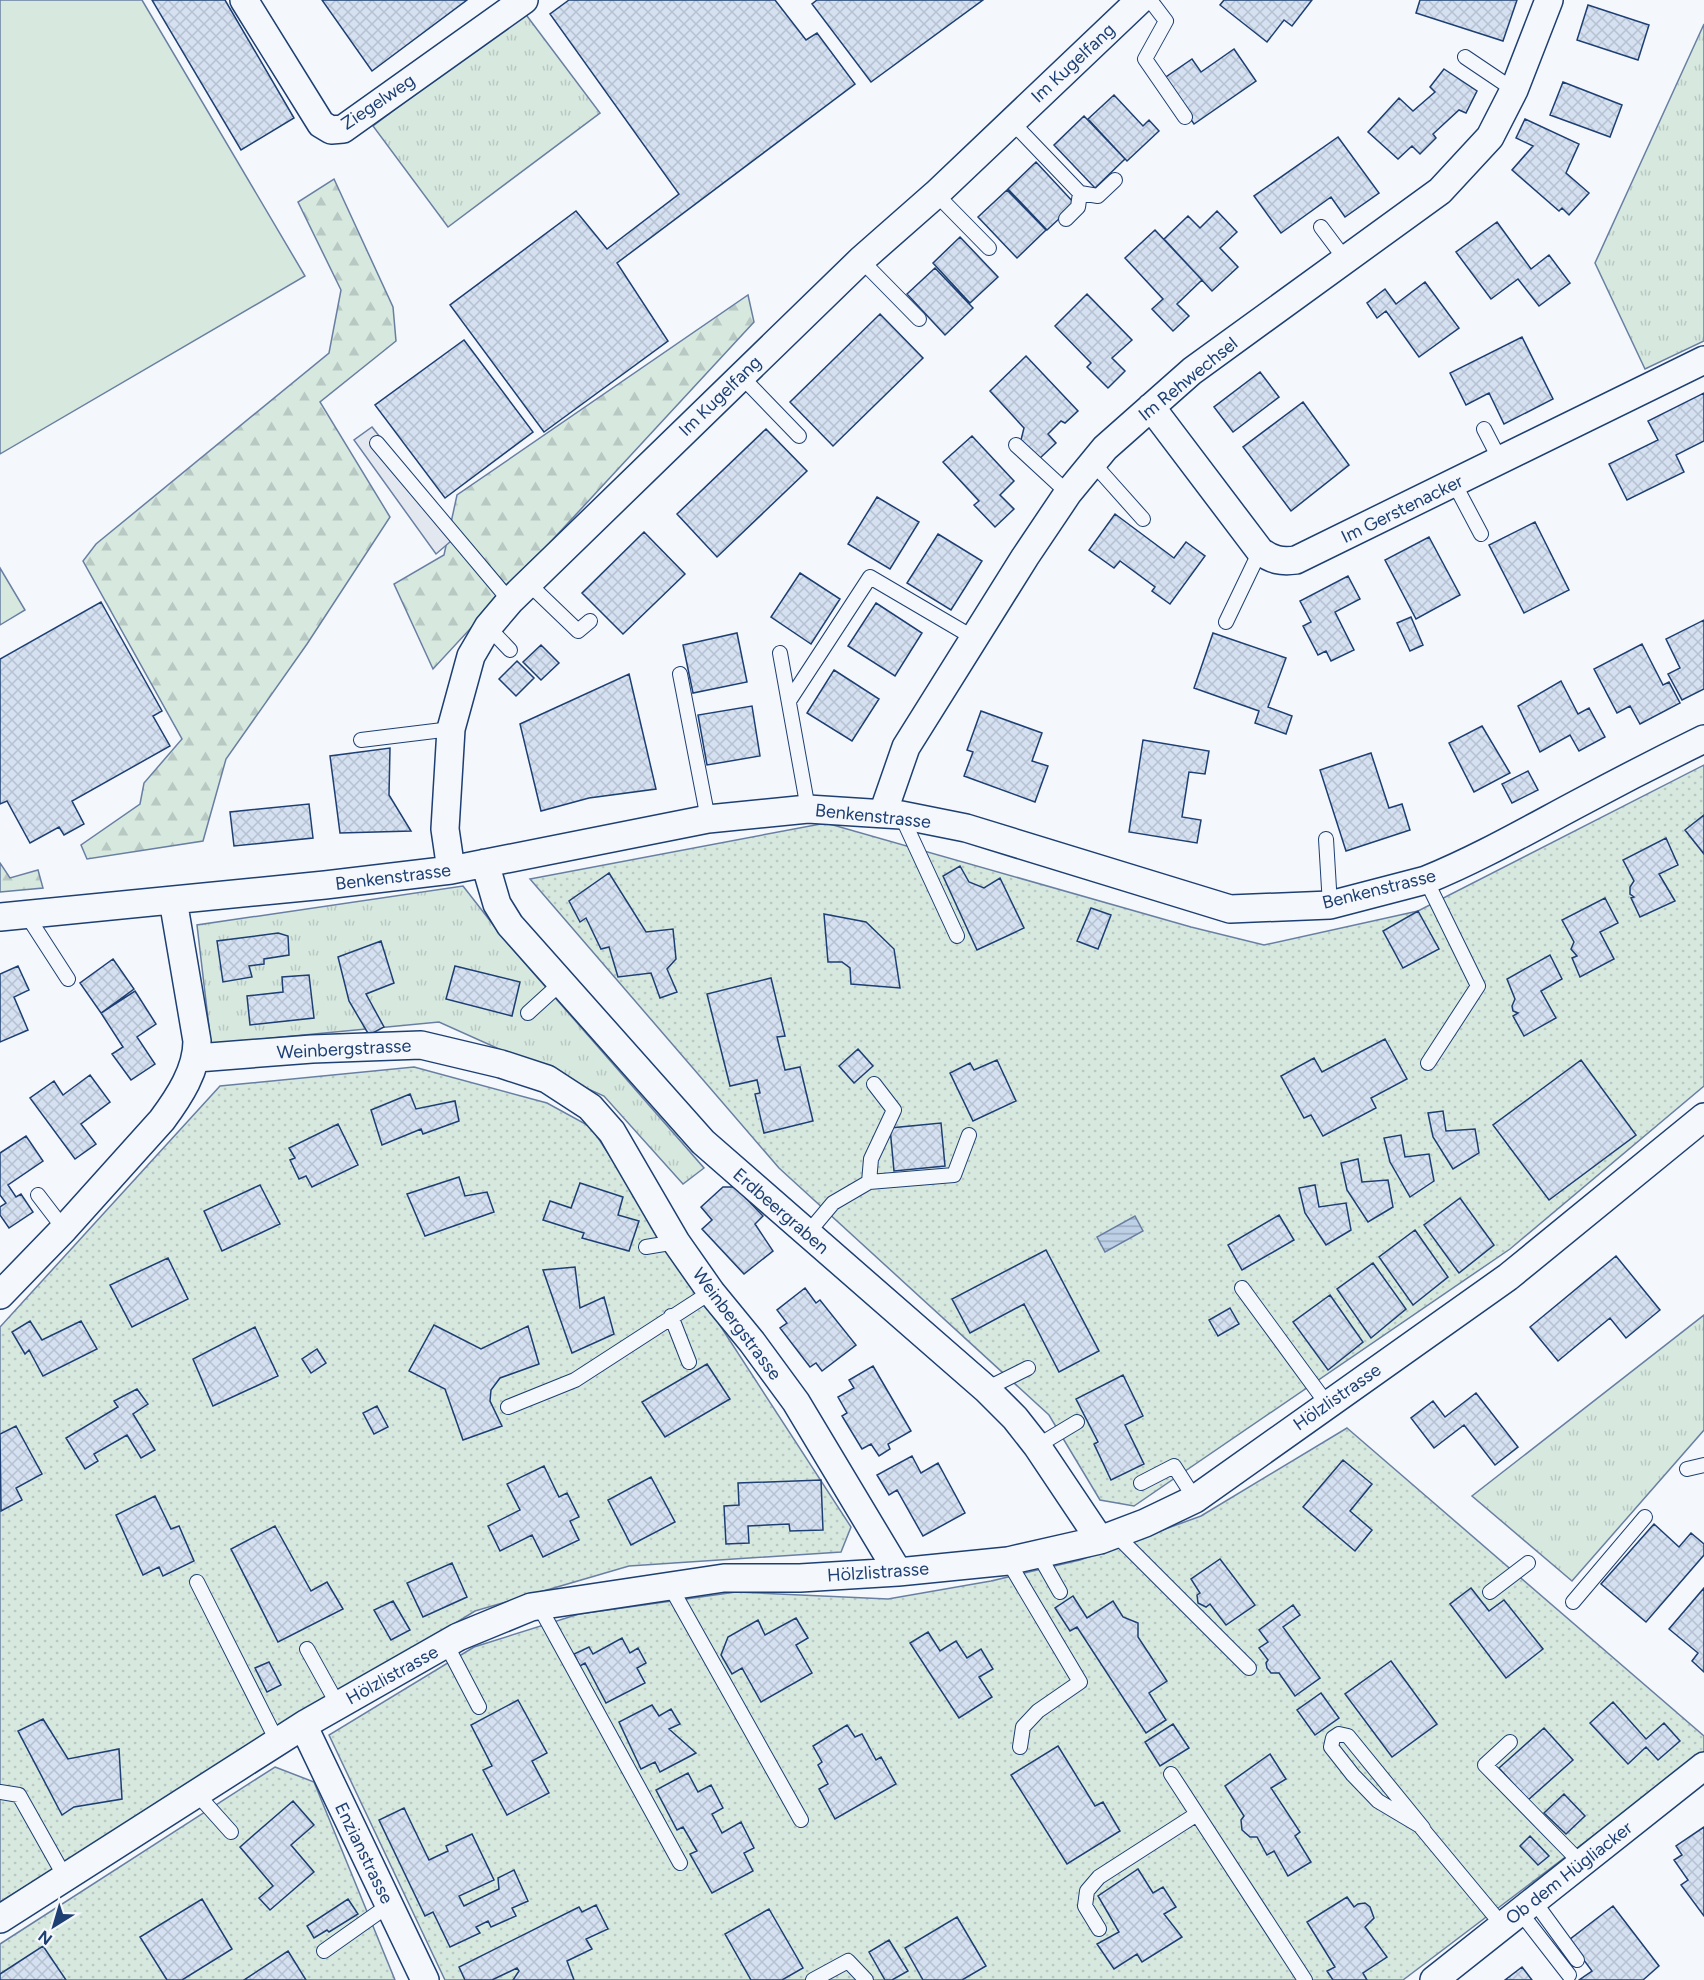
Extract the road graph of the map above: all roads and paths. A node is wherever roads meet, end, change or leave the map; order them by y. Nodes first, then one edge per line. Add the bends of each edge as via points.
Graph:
1 (244, 0) edge
2 (524, 0) edge
3 (1140, 0) edge
4 (1150, 0) edge
5 (1549, 0) edge
6 (1465, 57) dead end
7 (1515, 90) junction
8 (1185, 117) dead end
9 (1011, 121) junction
10 (1115, 180) dead end
11 (1080, 193) junction
12 (936, 194) junction
13 (1066, 219) dead end
14 (1321, 227) dead end
15 (989, 248) dead end
16 (1345, 259) junction
17 (861, 260) junction
18 (919, 319) dead end
19 (1704, 360) edge
20 (741, 376) junction
21 (1151, 407) junction
22 (1484, 429) dead end
23 (799, 436) dead end
24 (377, 443) dead end
25 (1016, 445) dead end
26 (1500, 460) junction
27 (1093, 463) junction
28 (1454, 483) junction
29 (1068, 493) junction
30 (1143, 519) dead end
31 (1481, 534) dead end
32 (1260, 551) junction
33 (519, 593) junction
34 (590, 621) dead end
35 (1226, 622) dead end
36 (488, 627) junction
37 (974, 638) junction
38 (510, 650) dead end
39 (780, 653) dead end
40 (680, 674) dead end
41 (789, 701) junction
42 (451, 729) junction
43 (1704, 739) edge
44 (361, 740) dead end
45 (808, 809) junction
46 (892, 814) junction
47 (708, 819) junction
48 (1326, 839) dead end
49 (485, 863) junction
50 (451, 870) junction
51 (1426, 880) junction
52 (173, 900) junction
53 (1330, 905) junction
54 (13, 915) edge
55 (957, 936) dead end
56 (68, 979) dead end
57 (561, 983) junction
58 (528, 1013) dead end
59 (197, 1058) junction
60 (1428, 1063) dead end
61 (874, 1084) dead end
62 (1702, 1122) edge
63 (969, 1135) dead end
64 (869, 1182) junction
65 (38, 1195) dead end
66 (64, 1229) junction
67 (807, 1233) junction
68 (676, 1242) junction
69 (645, 1247) dead end
70 (1242, 1288) dead end
71 (711, 1292) junction
72 (0, 1296) edge
73 (671, 1316) junction
74 (689, 1362) dead end
75 (1028, 1368) dead end
76 (986, 1389) junction
77 (1328, 1404) junction
78 (508, 1407) dead end
79 (1077, 1422) dead end
80 (1037, 1446) junction
81 (1704, 1465) edge
82 (1687, 1469) dead end
83 (1141, 1483) dead end
84 (1195, 1499) junction
85 (1645, 1517) dead end
86 (1107, 1537) junction
87 (1039, 1555) junction
88 (1008, 1561) junction
89 (1528, 1563) dead end
90 (898, 1572) junction
91 (197, 1582) dead end
92 (670, 1586) junction
93 (1060, 1592) dead end
94 (1490, 1592) dead end
95 (1573, 1602) dead end
96 (538, 1606) junction
97 (446, 1644) junction
98 (307, 1649) dead end
99 (1249, 1668) dead end
100 (338, 1705) junction
101 (479, 1707) dead end
102 (304, 1726) junction
103 (1509, 1742) dead end
104 (278, 1743) junction
105 (1020, 1747) dead end
106 (1704, 1766) edge
107 (1171, 1774) dead end
108 (0, 1792) edge
109 (197, 1794) junction
110 (1197, 1814) junction
111 (801, 1820) dead end
112 (1423, 1828) junction
113 (231, 1832) dead end
114 (680, 1863) dead end
115 (1581, 1863) junction
116 (65, 1877) junction
117 (389, 1905) junction
118 (1519, 1913) junction
119 (0, 1918) edge
120 (1099, 1929) dead end
121 (324, 1951) dead end
122 (1577, 1960) dead end
123 (1569, 1975) dead end
124 (425, 1980) edge
125 (813, 1980) edge
126 (866, 1980) edge
127 (1305, 1980) edge
128 (1434, 1980) edge

1 - 2 street, Ziegelweg via 321,124 331,130 343,129
3 - 9 street, Im Kugelfang
4 - 8 lane via 1166,21 1145,59
5 - 7 street, Im Rehwechsel
6 - 7 lane
7 - 16 street, Im Rehwechsel via 1490,137 1440,191
9 - 11 lane
9 - 12 street, Im Kugelfang
10 - 11 lane via 1098,196
11 - 13 lane via 1078,207
12 - 15 lane
12 - 17 street, Im Kugelfang
14 - 16 lane
16 - 21 street, Im Rehwechsel via 1192,371
17 - 18 lane
17 - 20 street, Im Kugelfang
19 - 26 street, Im Gerstenacker
20 - 23 lane
20 - 33 street, Im Kugelfang
21 - 27 street, Im Rehwechsel
21 - 32 street
22 - 26 lane
24 - 33 lane
25 - 29 lane
26 - 28 street, Im Gerstenacker
27 - 29 street, Im Rehwechsel
27 - 30 lane
28 - 31 lane
28 - 32 street, Im Gerstenacker via 1296,560 1271,559
29 - 37 street, Im Rehwechsel
32 - 35 lane
33 - 34 lane via 578,632
33 - 36 street, Im Kugelfang
36 - 38 lane
36 - 42 street, Im Kugelfang via 471,656
37 - 41 lane via 870,577
37 - 46 street, Im Rehwechsel via 906,747
39 - 41 lane
40 - 47 lane
41 - 45 lane
42 - 44 lane
42 - 50 street, Im Kugelfang via 445,829
43 - 51 street, Benkenstrasse
45 - 46 street, Benkenstrasse
45 - 47 street, Benkenstrasse
46 - 53 street, Benkenstrasse via 966,828 1230,909
46 - 55 lane
47 - 49 street, Benkenstrasse
48 - 53 lane
49 - 50 street, Benkenstrasse
49 - 57 street, Erdbeergraben via 497,904 510,926
50 - 52 street, Benkenstrasse
51 - 53 street, Benkenstrasse
51 - 60 lane via 1478,986
52 - 54 street, Benkenstrasse
52 - 59 street
54 - 56 lane
57 - 58 lane
57 - 67 street, Erdbeergraben via 703,1142
59 - 66 street via 162,1120
59 - 68 street, Weinbergstrasse via 421,1045 547,1079 590,1107 612,1132
61 - 64 lane via 894,1110 872,1159
62 - 77 street, Hölzlistrasse via 1508,1277
63 - 64 lane via 954,1175
64 - 67 lane via 833,1203
65 - 66 lane
66 - 72 street
67 - 76 street, Erdbeergraben
68 - 69 lane
68 - 71 street, Weinbergstrasse
70 - 77 lane
71 - 73 lane
71 - 90 street, Weinbergstrasse via 796,1402
73 - 74 lane
73 - 78 lane via 575,1380
75 - 76 lane
76 - 80 street, Erdbeergraben
77 - 84 street, Hölzlistrasse
79 - 80 lane
80 - 86 street, Erdbeergraben
81 - 82 lane
83 - 84 lane via 1174,1466
84 - 86 street, Hölzlistrasse
85 - 95 lane
86 - 87 street, Hölzlistrasse
86 - 99 lane
87 - 88 street, Hölzlistrasse
87 - 93 lane
88 - 90 street, Hölzlistrasse
88 - 105 lane via 1080,1682 1038,1710 1023,1727
89 - 94 lane
90 - 92 street, Hölzlistrasse via 724,1578
91 - 104 lane
92 - 96 street, Hölzlistrasse
92 - 111 lane
96 - 97 street, Hölzlistrasse
96 - 114 lane
97 - 100 street, Hölzlistrasse
97 - 101 lane
98 - 100 lane
100 - 102 street, Hölzlistrasse
102 - 104 street, Hölzlistrasse
102 - 117 street, Enzianstrasse
103 - 115 lane via 1485,1765
104 - 109 street, Hölzlistrasse
106 - 115 street, Ob dem Hügliacker
107 - 110 lane
108 - 116 lane via 19,1795
109 - 113 lane
109 - 116 street, Hölzlistrasse
110 - 120 lane via 1099,1877 1087,1891 1084,1906
110 - 127 lane
112 - 112 lane via 1378,1801 1331,1748 1333,1738 1339,1734 1348,1736
112 - 118 lane
115 - 118 street, Ob dem Hügliacker
116 - 119 street, Hölzlistrasse
117 - 121 lane
117 - 124 street, Enzianstrasse
118 - 122 lane
118 - 123 lane
118 - 128 street, Ob dem Hügliacker
125 - 126 lane via 849,1961

